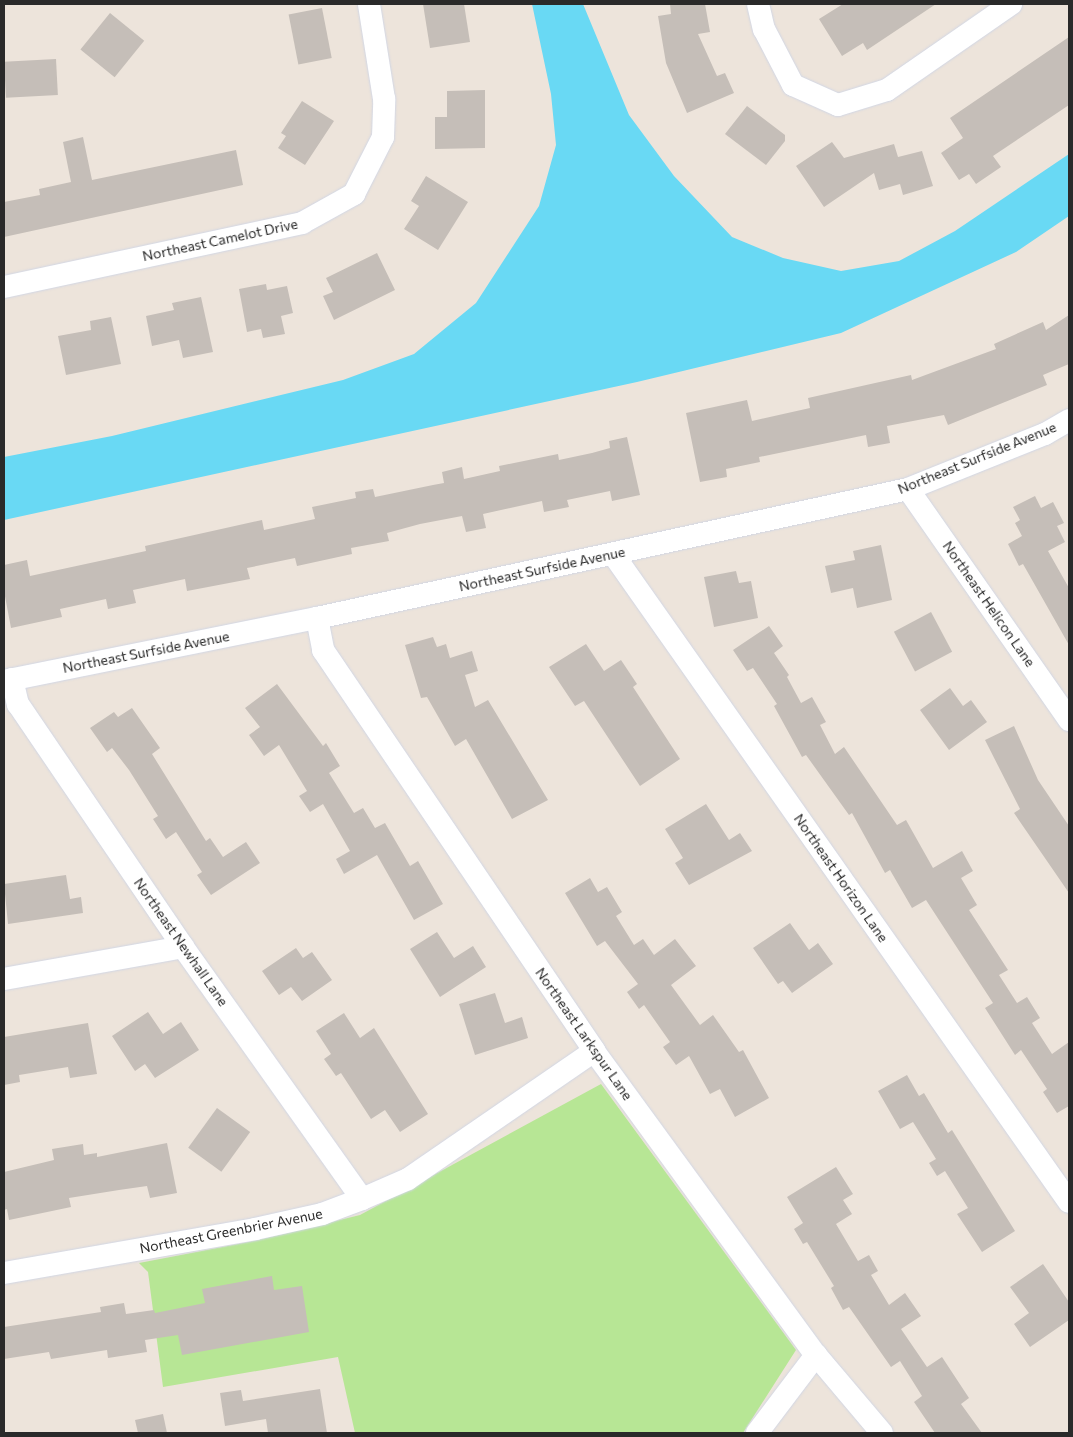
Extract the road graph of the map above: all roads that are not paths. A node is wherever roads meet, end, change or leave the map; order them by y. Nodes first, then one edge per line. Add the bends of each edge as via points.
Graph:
1 (369, 4) edge
2 (758, 4) edge
3 (1011, 4) edge
4 (4, 287) edge
5 (1069, 420) edge
6 (908, 489) junction
7 (614, 554) junction
8 (317, 618) junction
9 (8, 680) edge
10 (1069, 720) edge
11 (183, 946) junction
12 (4, 979) edge
13 (594, 1051) junction
14 (362, 1199) junction
15 (1069, 1202) edge
16 (4, 1273) edge
17 (816, 1355) junction
18 (757, 1433) edge
19 (882, 1433) edge

1 - 4 street, Northeast Camelot Drive via 384,99 383,137 354,194 302,224
2 - 3 street via 764,29 793,85 838,105 887,90
5 - 6 street, Northeast Surfside Avenue via 1045,434
6 - 7 street, Northeast Surfside Avenue
6 - 10 street, Northeast Helicon Lane
7 - 8 street, Northeast Surfside Avenue
7 - 15 street, Northeast Horizon Lane
8 - 9 street, Northeast Surfside Avenue
8 - 13 street, Northeast Larkspur Lane via 323,650
9 - 11 street, Northeast Newhall Lane via 18,704
11 - 12 street
11 - 14 street, Northeast Newhall Lane
13 - 14 street, Northeast Greenbrier Avenue via 408,1179
13 - 17 street, Northeast Larkspur Lane
14 - 16 street, Northeast Greenbrier Avenue via 322,1214 256,1229
17 - 18 street
17 - 19 street, Northeast Larkspur Lane

